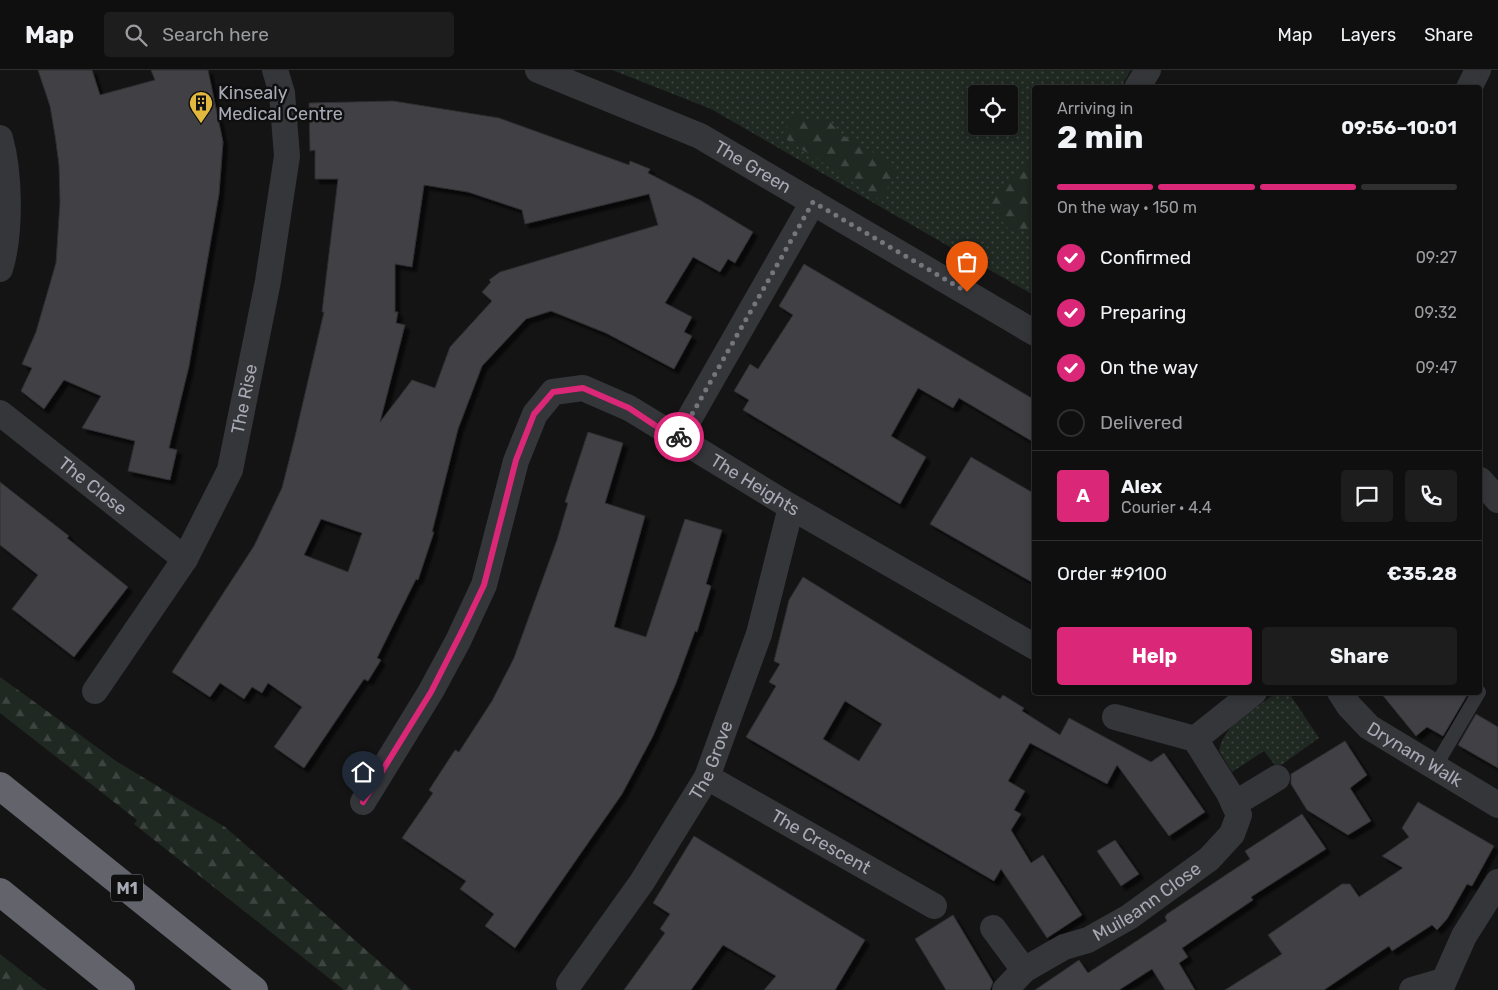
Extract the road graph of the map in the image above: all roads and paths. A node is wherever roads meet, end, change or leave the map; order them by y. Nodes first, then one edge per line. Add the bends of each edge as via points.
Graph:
1 (274, 70) edge
2 (538, 70) edge
3 (1148, 70) edge
4 (1478, 70) edge
5 (1139, 85) edge
6 (1470, 85) edge
7 (0, 138) edge
8 (813, 202) junction
9 (0, 269) edge
10 (1032, 330) edge
11 (0, 413) edge
12 (677, 440) junction
13 (791, 507) junction
14 (185, 558) junction
15 (1032, 645) edge
16 (95, 691) dead end
17 (1250, 695) edge
18 (1342, 695) edge
19 (1478, 695) edge
20 (1115, 717) dead end
21 (1195, 740) junction
22 (1435, 767) junction
23 (707, 777) junction
24 (1277, 778) dead end
25 (0, 786) edge
26 (363, 802) dead end
27 (1234, 804) junction
28 (1498, 805) edge
29 (1498, 882) edge
30 (0, 892) edge
31 (934, 906) dead end
32 (993, 928) dead end
33 (1024, 970) junction
34 (569, 984) dead end
35 (1442, 985) edge
36 (121, 990) edge
37 (254, 990) edge
38 (1005, 990) edge
39 (1412, 990) edge

1 - 14 street, The Rise via 282,93 287,156 268,281 230,470
2 - 8 street, The Green via 700,136
3 - 5 street
4 - 6 street
7 - 9 street via 8,198 4,257
8 - 10 street, The Green
8 - 12 street
11 - 14 street, The Close
12 - 13 street, The Heights
12 - 26 street, The Heights via 629,408 583,388 553,392 534,414 516,460 484,585 462,633 431,692
13 - 15 street, The Heights
13 - 23 street, The Grove via 759,634
14 - 16 street, The Rise
17 - 21 street
18 - 22 street, Drynam Walk via 1369,727
19 - 22 lane
20 - 21 street
21 - 27 street, Muileann Close
22 - 28 street, Drynam Walk
23 - 31 street, The Crescent
23 - 34 street, The Grove via 642,882
24 - 27 street
25 - 37 highway, M1
27 - 33 street, Muileann Close via 1239,815 1232,834 1209,859 1129,917 1088,940 1064,947
29 - 35 street via 1464,936
30 - 36 highway
32 - 33 street
33 - 38 street, Muileann Close
35 - 39 street

